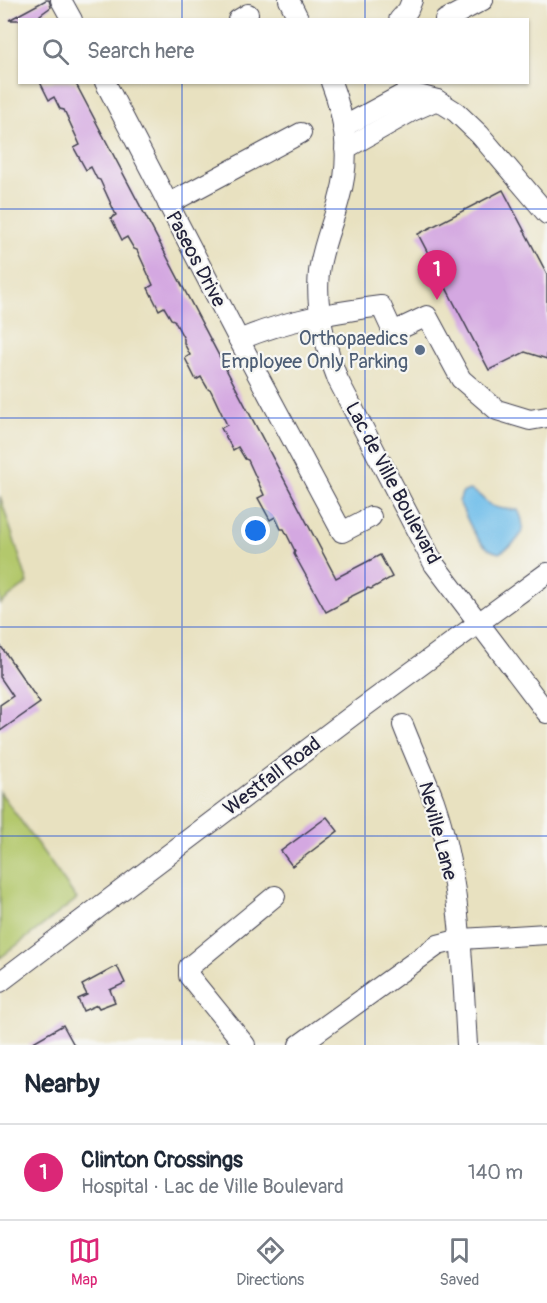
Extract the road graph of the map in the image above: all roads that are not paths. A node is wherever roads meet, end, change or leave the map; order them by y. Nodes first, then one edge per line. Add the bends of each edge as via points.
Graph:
1 (61, 0) edge
2 (289, 0) edge
3 (412, 0) edge
4 (483, 0) edge
5 (71, 18) edge
6 (298, 18) edge
7 (401, 18) edge
8 (449, 18) edge
9 (109, 84) edge
10 (332, 84) edge
11 (437, 100) junction
12 (343, 127) junction
13 (301, 133) dead end
14 (345, 149) junction
15 (168, 204) junction
16 (547, 214) edge
17 (320, 315) junction
18 (239, 340) junction
19 (547, 417) edge
20 (371, 517) dead end
21 (547, 573) edge
22 (479, 624) junction
23 (544, 703) edge
24 (403, 725) dead end
25 (275, 897) dead end
26 (547, 934) edge
27 (461, 939) junction
28 (0, 982) edge
29 (245, 1045) edge
30 (299, 1045) edge
31 (467, 1045) edge

1 - 5 street
2 - 6 street
3 - 7 street
4 - 8 street
9 - 15 street, Paseos Drive
10 - 12 street, Lac de Ville Boulevard
11 - 12 street via 414,94 400,96
11 - 14 street
11 - 16 street via 480,135
12 - 14 street, Lac de Ville Boulevard
13 - 15 street
14 - 17 street, Lac de Ville Boulevard via 341,193 320,270
15 - 18 street, Paseos Drive
17 - 18 street
17 - 19 street via 381,306 393,332 427,316 461,379 497,410 530,420
17 - 22 street, Lac de Ville Boulevard via 338,380 434,564
18 - 20 street, Paseos Drive via 342,532
21 - 22 street, Westfall Road
22 - 23 street, Lac de Ville Boulevard
22 - 28 street, Westfall Road
24 - 27 street, Neville Lane via 444,835
25 - 29 street via 188,971
26 - 27 street
27 - 30 street via 423,953
27 - 31 street, Neville Lane

